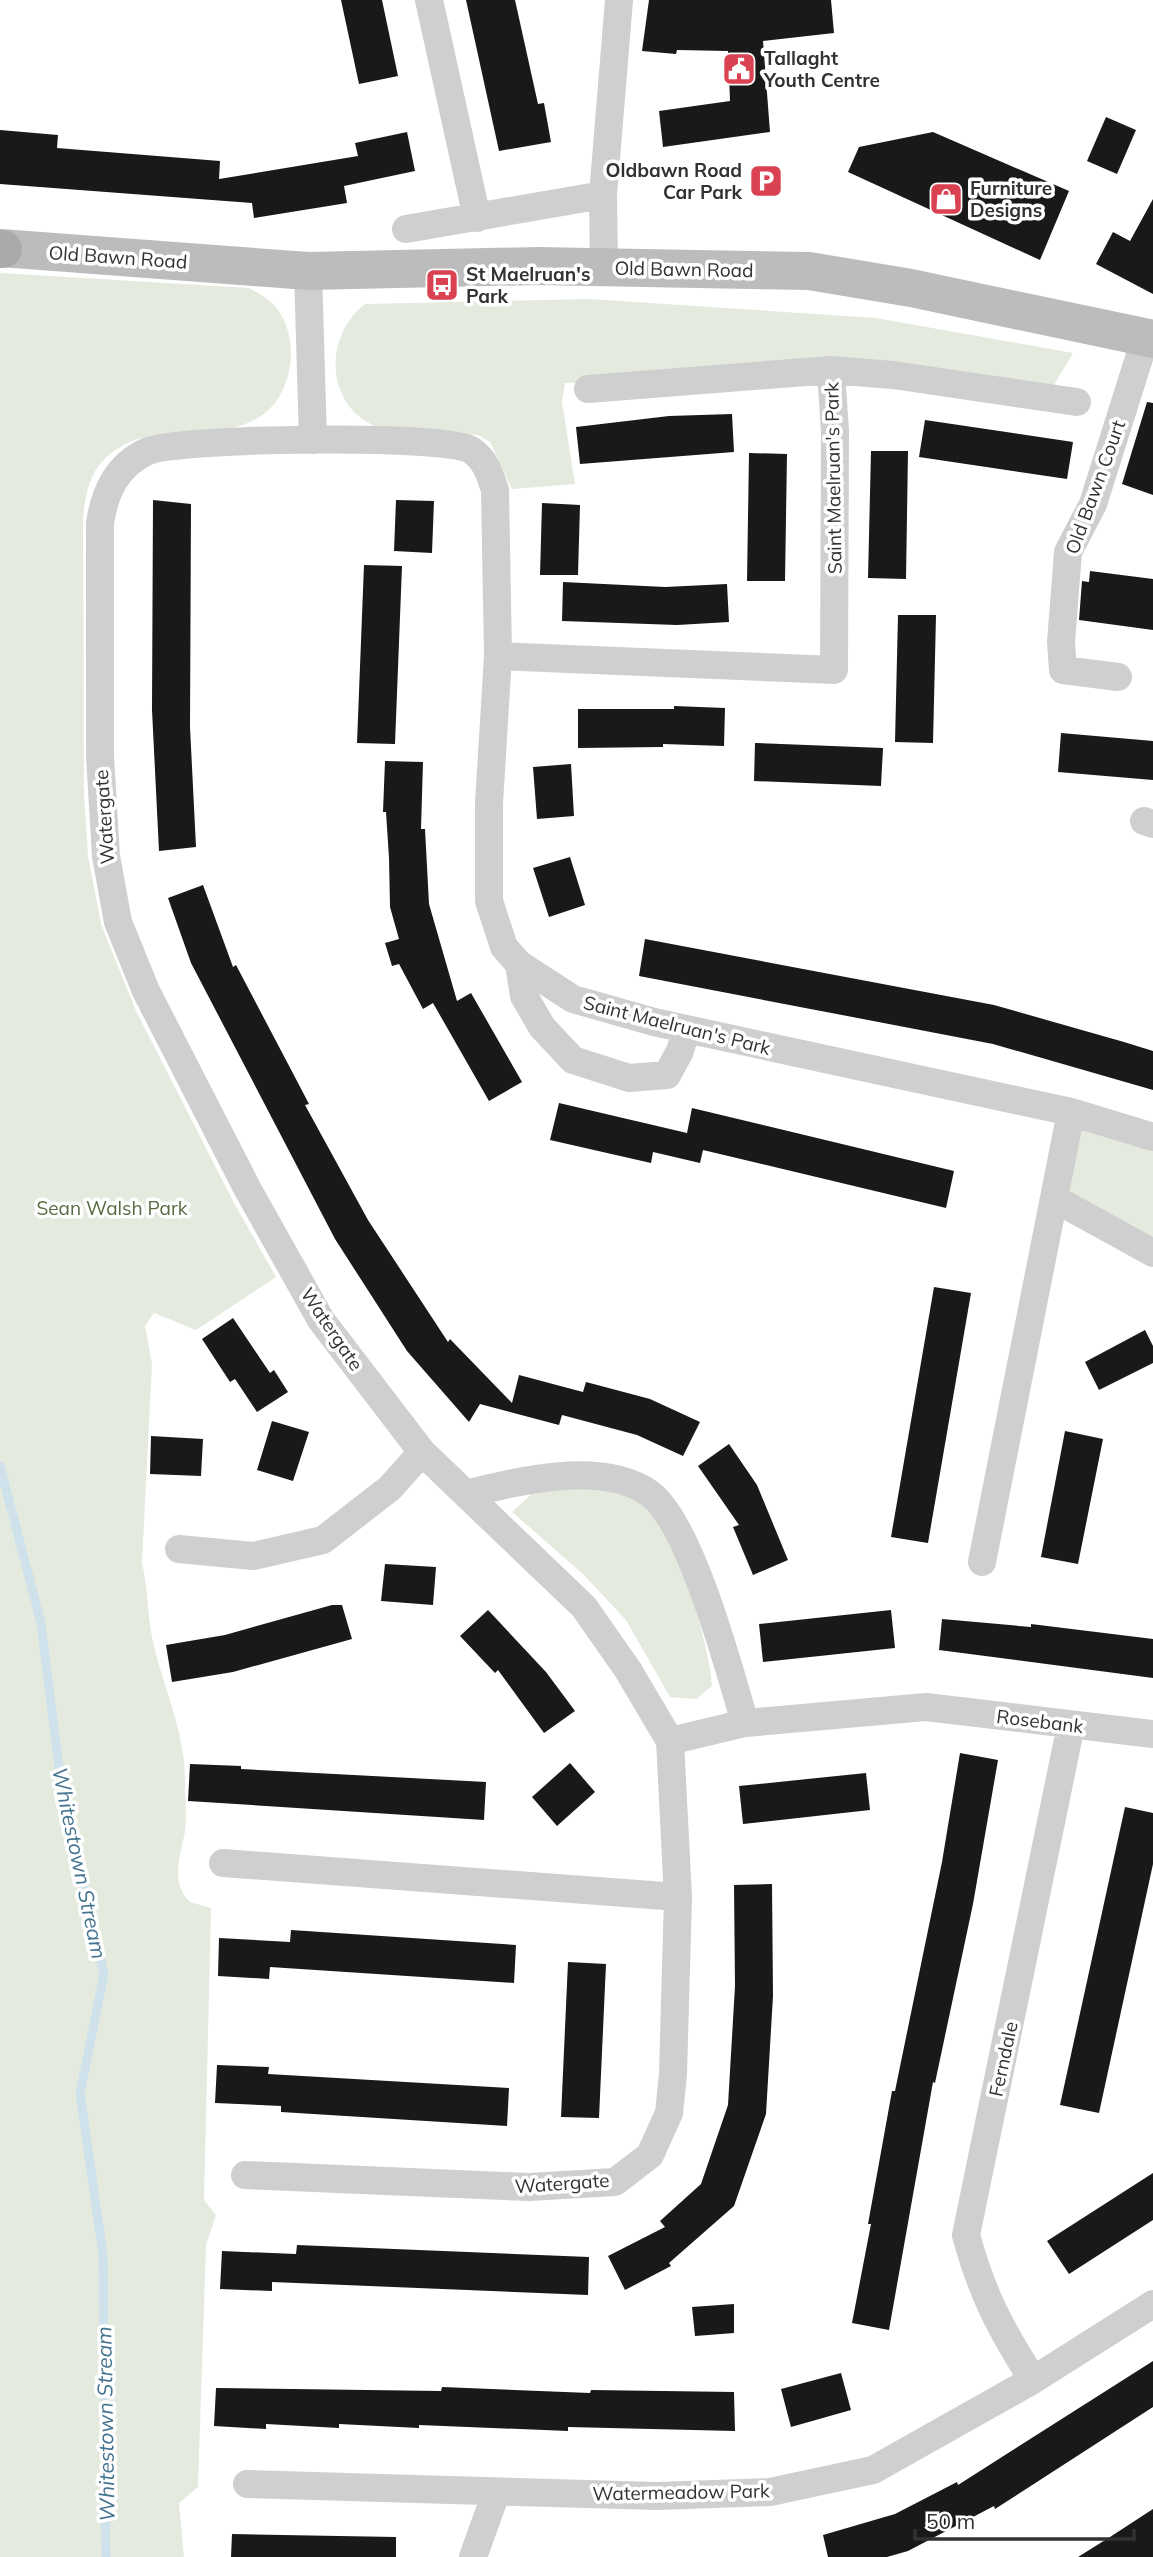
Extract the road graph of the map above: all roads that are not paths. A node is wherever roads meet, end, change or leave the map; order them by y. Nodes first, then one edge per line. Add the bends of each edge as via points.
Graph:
1 (429, 0) edge
2 (619, 0) edge
3 (603, 195) junction
4 (477, 218) junction
5 (406, 229) dead end
6 (1, 249) edge
7 (604, 267) junction
8 (308, 271) junction
9 (1149, 338) edge
10 (831, 370) junction
11 (588, 389) dead end
12 (1077, 402) dead end
13 (313, 440) junction
14 (498, 656) junction
15 (1118, 677) dead end
16 (519, 964) junction
17 (686, 1030) junction
18 (1071, 1112) junction
19 (1153, 1137) edge
20 (1055, 1199) junction
21 (1153, 1252) edge
22 (422, 1452) junction
23 (466, 1494) junction
24 (179, 1549) dead end
25 (982, 1562) dead end
26 (745, 1723) junction
27 (1071, 1725) junction
28 (1153, 1734) edge
29 (670, 1741) junction
30 (223, 1863) dead end
31 (678, 1897) junction
32 (246, 2175) dead end
33 (1153, 2304) edge
34 (1033, 2380) junction
35 (247, 2484) dead end
36 (496, 2493) junction
37 (473, 2557) edge

1 - 4 street
2 - 3 street
3 - 4 street
3 - 7 street
4 - 5 street
6 - 8 main road, Old Bawn Road
7 - 8 main road, Old Bawn Road
7 - 9 main road, Old Bawn Road via 809,271
8 - 13 street
9 - 15 street, Old Bawn Court via 1093,504 1068,552 1063,670
10 - 11 street, Saint Maelruan's Park
10 - 12 street, Saint Maelruan's Park
10 - 14 street, Saint Maelruan's Park via 834,670
13 - 14 street, Saint Maelruan's Park via 425,442 470,449 486,465 495,490
13 - 22 street, Watergate via 164,447 133,459 110,486 100,523 100,756 106,856 116,912 137,972 247,1188 321,1320
14 - 16 street, Saint Maelruan's Park via 489,803 489,901 504,947
16 - 17 street, Saint Maelruan's Park via 573,999
16 - 17 street via 524,996 542,1027 573,1060 629,1078 667,1075
17 - 18 street, Saint Maelruan's Park
18 - 19 street, Saint Maelruan's Park
18 - 20 street
20 - 21 street
20 - 25 street
22 - 23 street, Watergate
22 - 24 street via 390,1488 323,1540 253,1556
23 - 26 street via 570,1474 617,1480 649,1493 671,1516 695,1571
23 - 29 street, Watergate via 583,1607
26 - 27 street, Rosebank via 926,1707
26 - 29 street
27 - 28 street, Rosebank
27 - 34 street, Ferndale via 966,2235 980,2286
29 - 31 street, Watergate
30 - 31 street
31 - 32 street, Watergate via 669,2113 650,2155 615,2182 529,2188
33 - 34 street, Watermeadow Park
34 - 36 street, Watermeadow Park via 873,2470 770,2492 657,2496
35 - 36 street, Watermeadow Park
36 - 37 street

